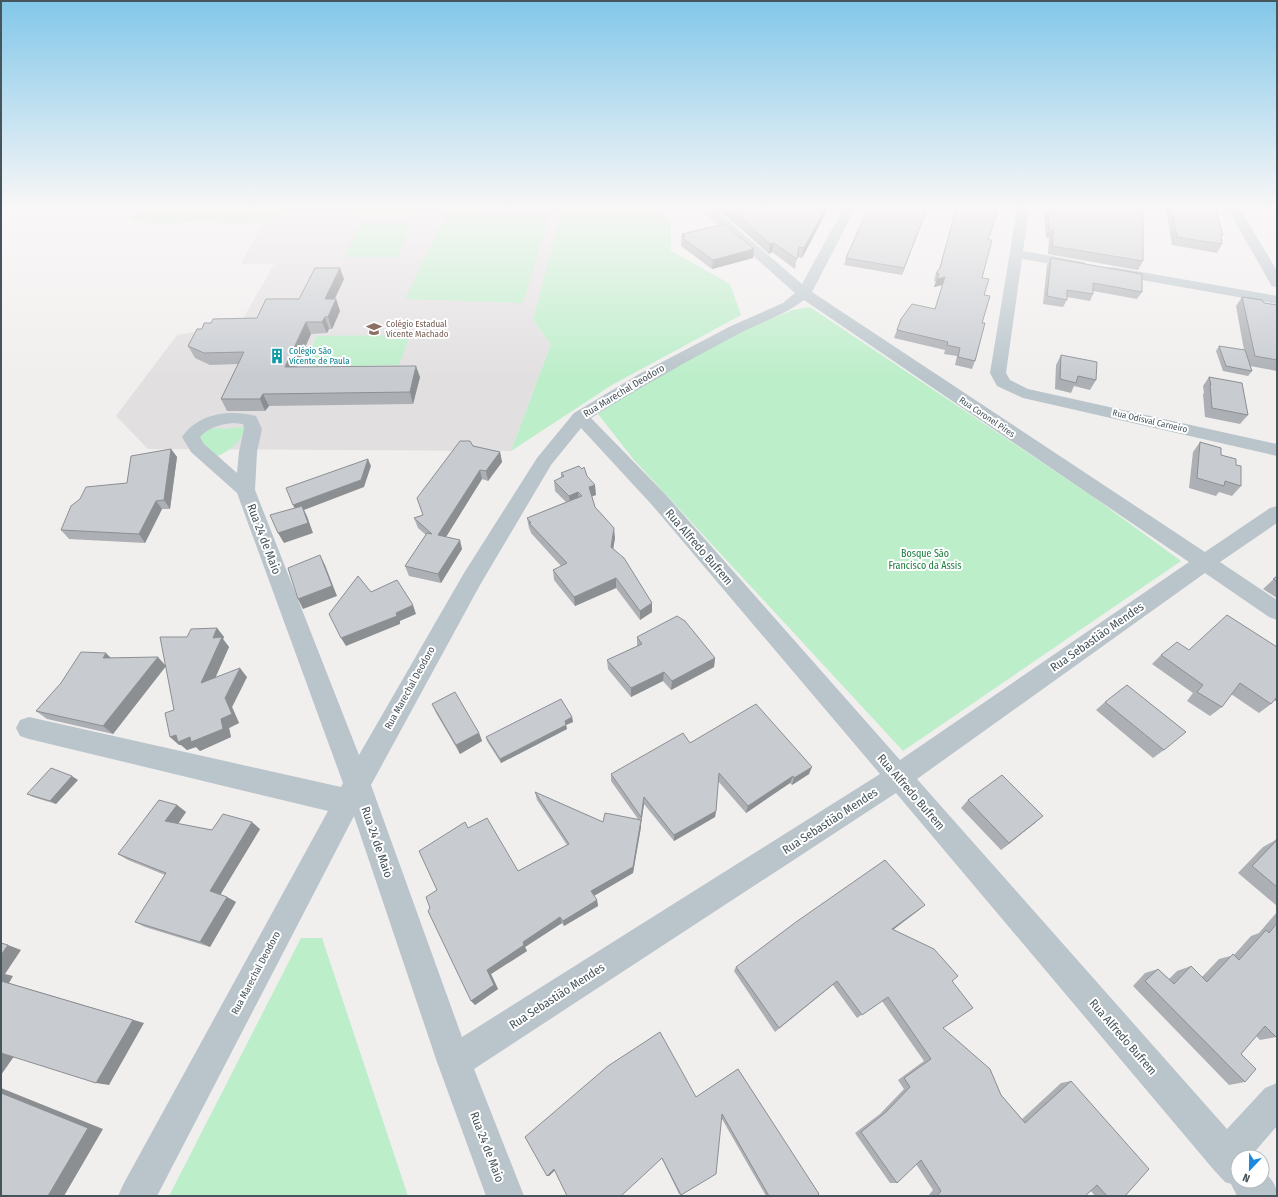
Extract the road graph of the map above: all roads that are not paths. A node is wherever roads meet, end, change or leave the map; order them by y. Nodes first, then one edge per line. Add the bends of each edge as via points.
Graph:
1 (771, 265) edge
2 (819, 265) edge
3 (1014, 265) edge
4 (1078, 265) edge
5 (1266, 265) edge
6 (1277, 283) edge
7 (804, 293) junction
8 (1277, 300) edge
9 (580, 417) junction
10 (1277, 450) edge
11 (245, 490) dead end
12 (1277, 513) edge
13 (1204, 562) junction
14 (1277, 611) edge
15 (29, 728) dead end
16 (898, 777) junction
17 (352, 793) junction
18 (454, 1062) junction
19 (1277, 1100) edge
20 (1249, 1149) edge
21 (1230, 1160) edge
22 (137, 1196) edge
23 (505, 1196) edge

1 - 7 street, Rua Coronel Pires
2 - 7 street
3 - 10 street, Rua Odisval Carneiro via 998,374 1003,383 1023,393
4 - 8 street
5 - 6 street
7 - 9 street, Rua Marechal Deodoro via 788,306 736,329 647,376
7 - 13 street, Rua Coronel Pires
9 - 16 street, Rua Alfredo Bufrem via 659,500
9 - 17 street, Rua Marechal Deodoro via 544,462 472,579
11 - 17 street, Rua 24 de Maio
12 - 13 street, Rua Sebastião Mendes
13 - 14 street, Rua Coronel Pires
13 - 16 street, Rua Sebastião Mendes
15 - 17 street
16 - 18 street, Rua Sebastião Mendes
16 - 21 street, Rua Alfredo Bufrem
17 - 18 street, Rua 24 de Maio
17 - 22 street, Rua Marechal Deodoro
18 - 23 street, Rua 24 de Maio
19 - 20 street

